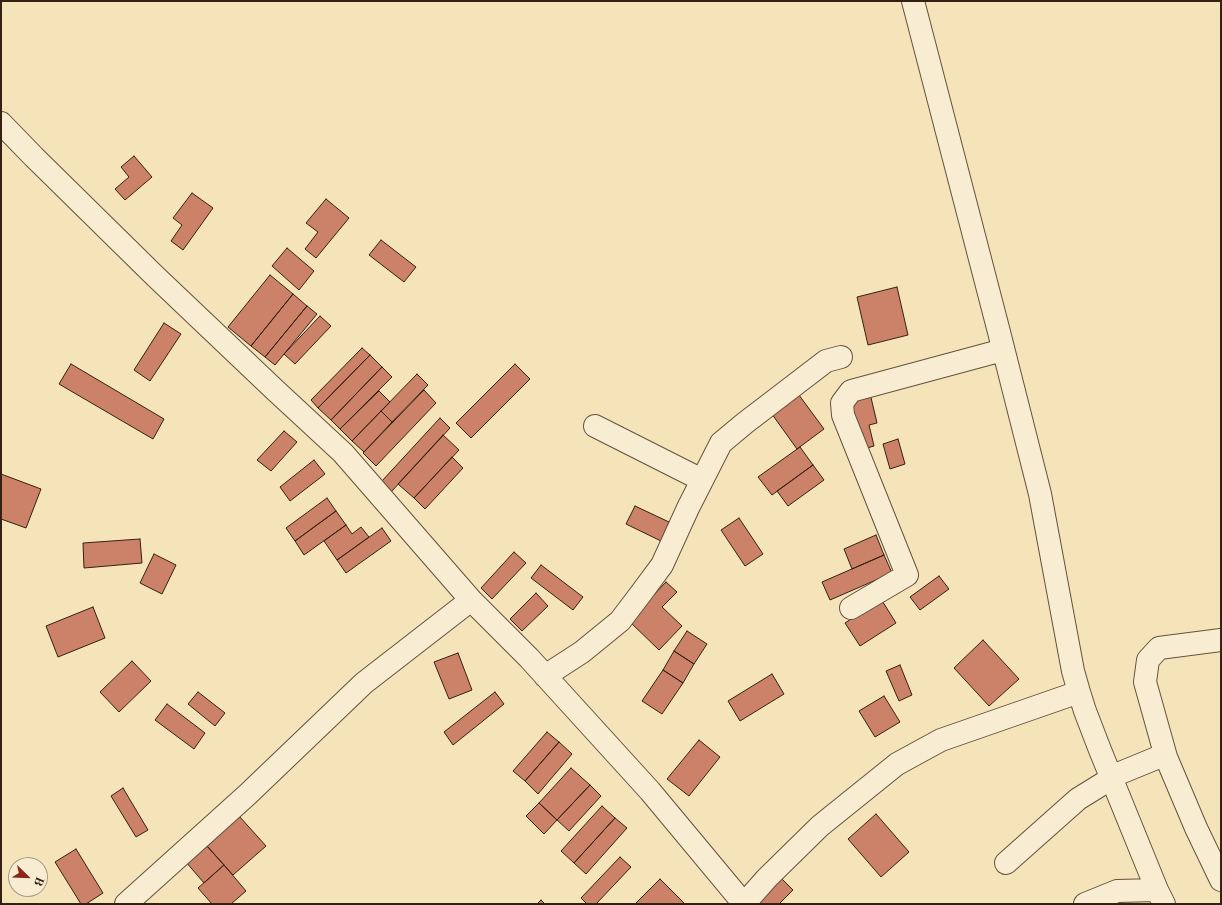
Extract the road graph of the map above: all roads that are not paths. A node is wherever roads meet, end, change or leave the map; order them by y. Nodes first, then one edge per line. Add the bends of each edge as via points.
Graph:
1 (913, 1) edge
2 (1, 123) edge
3 (1004, 350) junction
4 (841, 357) dead end
5 (595, 426) dead end
6 (702, 480) junction
7 (471, 600) junction
8 (851, 608) dead end
9 (1221, 640) edge
10 (545, 676) junction
11 (1079, 692) junction
12 (1163, 757) junction
13 (1116, 776) junction
14 (1006, 862) dead end
15 (1221, 880) edge
16 (1160, 897) edge
17 (126, 904) edge
18 (744, 904) edge
19 (1085, 904) edge

1 - 3 street
2 - 7 street via 150,271 343,453
3 - 8 street via 851,391 842,403 843,415 907,575
3 - 11 street via 1040,494
4 - 6 street via 826,362 721,443
5 - 6 street
6 - 10 street via 662,565 620,621 582,652
7 - 10 street
7 - 17 street via 364,683 247,795
9 - 12 street via 1159,648 1148,660 1145,682
10 - 18 street via 650,791
11 - 13 street via 1084,711
11 - 18 street via 941,740 897,764 820,826
12 - 13 street
12 - 15 street
13 - 14 street via 1078,798
13 - 16 street
16 - 19 street via 1117,891

